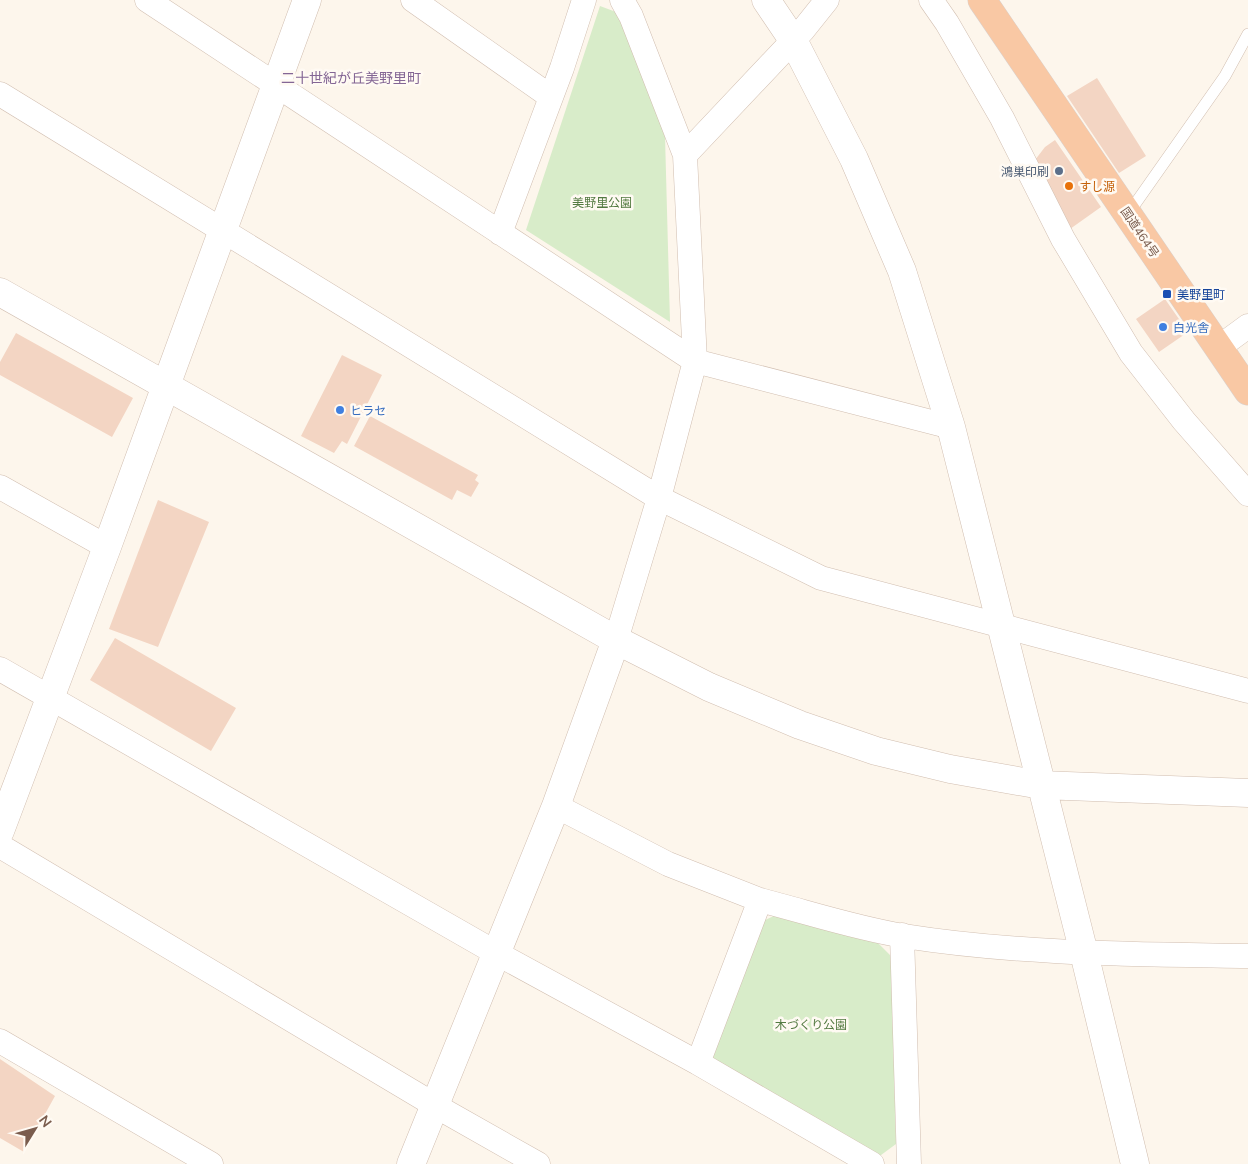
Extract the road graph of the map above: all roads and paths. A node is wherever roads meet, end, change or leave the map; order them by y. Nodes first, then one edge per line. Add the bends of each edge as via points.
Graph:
1 (147, 0) edge
2 (307, 0) edge
3 (413, 0) edge
4 (584, 0) edge
5 (622, 0) edge
6 (766, 0) edge
7 (827, 0) edge
8 (931, 0) edge
9 (982, 0) edge
10 (1248, 34) edge
11 (793, 40) junction
12 (275, 86) junction
13 (0, 94) edge
14 (551, 97) junction
15 (685, 155) junction
16 (1128, 214) junction
17 (223, 230) junction
18 (500, 233) junction
19 (0, 292) edge
20 (1248, 326) edge
21 (1218, 348) junction
22 (695, 361) junction
23 (166, 385) junction
24 (1248, 390) edge
25 (951, 428) junction
26 (0, 487) edge
27 (1248, 494) edge
28 (659, 498) junction
29 (107, 547) junction
30 (1002, 626) junction
31 (616, 640) junction
32 (0, 669) edge
33 (1248, 691) edge
34 (49, 697) junction
35 (1041, 785) junction
36 (1248, 793) edge
37 (556, 806) junction
38 (0, 831) edge
39 (0, 846) edge
40 (760, 900) junction
41 (902, 936) junction
42 (1084, 953) junction
43 (498, 954) junction
44 (1248, 956) edge
45 (0, 1041) edge
46 (698, 1063) junction
47 (436, 1106) junction
48 (211, 1164) edge
49 (411, 1164) edge
50 (538, 1164) edge
51 (872, 1164) edge
52 (908, 1164) edge
53 (1135, 1164) edge

1 - 12 street
2 - 12 street
3 - 14 street
4 - 14 street
5 - 15 street
6 - 11 street
7 - 11 street
8 - 27 street via 997,109 1063,239 1131,353 1184,421
9 - 16 highway, 国道464号
10 - 16 lane via 1225,76
11 - 15 street
11 - 25 street via 854,159 902,271
12 - 17 street
12 - 18 street
13 - 17 street
14 - 18 street
15 - 22 street
16 - 21 highway, 国道464号
17 - 23 street
17 - 28 street
18 - 22 street
19 - 23 street
20 - 21 street
21 - 24 highway, 国道464号
22 - 25 street
22 - 28 street
23 - 29 street
23 - 31 street
25 - 30 street
26 - 29 street
28 - 30 street via 821,578
28 - 31 street
29 - 34 street
30 - 33 street
30 - 35 street
31 - 35 street via 709,687 800,725 876,751 950,769
31 - 37 street
32 - 34 street
34 - 38 street
34 - 43 street
35 - 36 street
35 - 42 street
37 - 40 street via 668,864
37 - 43 street
39 - 47 street
40 - 41 street
40 - 46 street
41 - 42 street via 985,947
41 - 52 street
42 - 44 street
42 - 53 street
43 - 46 street
43 - 47 street
45 - 48 street
46 - 51 street
47 - 49 street
47 - 50 street

